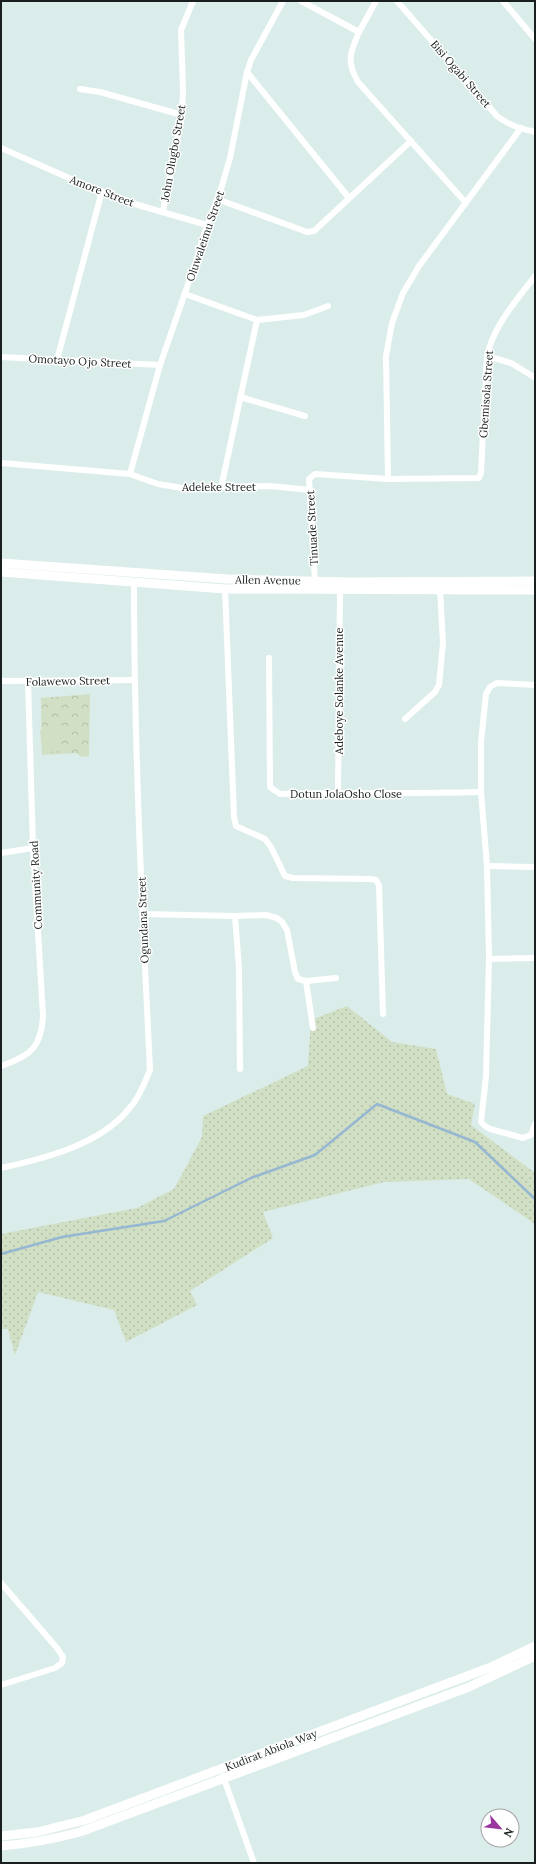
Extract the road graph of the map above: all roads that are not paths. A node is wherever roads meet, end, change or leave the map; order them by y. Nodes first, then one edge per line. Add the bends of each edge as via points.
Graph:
1 (193, 1) edge
2 (282, 1) edge
3 (301, 1) edge
4 (376, 1) edge
5 (397, 1) edge
6 (504, 1) edge
7 (359, 32) junction
8 (535, 39) edge
9 (247, 72) junction
10 (80, 89) dead end
11 (182, 115) junction
12 (521, 128) junction
13 (535, 132) edge
14 (411, 141) junction
15 (1, 148) edge
16 (102, 191) junction
17 (349, 198) junction
18 (217, 199) junction
19 (466, 203) junction
20 (163, 211) junction
21 (207, 225) junction
22 (535, 276) edge
23 (185, 294) junction
24 (328, 306) dead end
25 (257, 320) junction
26 (487, 356) junction
27 (1, 357) edge
28 (57, 360) junction
29 (160, 365) junction
30 (534, 377) edge
31 (240, 397) junction
32 (305, 416) dead end
33 (1, 463) edge
34 (130, 474) junction
35 (388, 478) junction
36 (221, 488) junction
37 (310, 490) junction
38 (1, 563) edge
39 (1, 572) edge
40 (315, 581) junction
41 (535, 581) edge
42 (134, 582) junction
43 (225, 589) junction
44 (340, 590) junction
45 (440, 590) junction
46 (535, 590) edge
47 (269, 658) dead end
48 (134, 680) junction
49 (1, 681) edge
50 (28, 681) junction
51 (535, 685) edge
52 (405, 719) dead end
53 (338, 792) junction
54 (482, 792) junction
55 (33, 848) junction
56 (1, 853) edge
57 (487, 866) junction
58 (535, 866) edge
59 (142, 914) junction
60 (236, 916) junction
61 (535, 958) edge
62 (489, 959) junction
63 (336, 978) dead end
64 (306, 981) junction
65 (383, 1014) dead end
66 (313, 1028) dead end
67 (1, 1066) edge
68 (240, 1069) dead end
69 (535, 1124) edge
70 (1, 1168) edge
71 (1, 1582) edge
72 (535, 1646) edge
73 (535, 1656) edge
74 (1, 1685) edge
75 (221, 1768) junction
76 (224, 1779) junction
77 (1, 1836) edge
78 (1, 1846) edge
79 (254, 1863) edge

1 - 11 street, John Olugbo Street via 181,30
2 - 9 street, Oluwaleimu Street
3 - 7 street
4 - 7 street
5 - 12 street, Bisi Ogabi Street via 497,116
6 - 8 street
7 - 14 street via 350,59 353,73 358,82
9 - 17 street
9 - 18 street, Oluwaleimu Street via 230,158
10 - 11 street via 100,92
11 - 20 street, John Olugbo Street
12 - 13 street, Bisi Ogabi Street
12 - 19 street
14 - 17 street
14 - 19 street
15 - 16 street, Amore Street
16 - 20 street, Amore Street via 138,205
16 - 28 street
17 - 18 street via 314,231 308,232
18 - 21 street, Oluwaleimu Street
19 - 35 street via 419,266 403,293 392,323 386,356
20 - 21 street, Amore Street
21 - 23 street, Oluwaleimu Street
22 - 26 street, Gbemisola Street via 499,324 490,341
23 - 25 street
23 - 29 street, Oluwaleimu Street
24 - 25 street via 304,315
25 - 31 street
26 - 30 street via 511,363
26 - 35 street, Gbemisola Street via 479,478
27 - 28 street, Omotayo Ojo Street
28 - 29 street, Omotayo Ojo Street
29 - 34 street, Oluwaleimu Street
31 - 32 street
31 - 36 street
33 - 34 street, Adeleke Street
34 - 36 street, Adeleke Street via 158,484 182,488
35 - 37 street, Tinuade Street via 315,474 309,479
36 - 37 street, Adeleke Street via 270,486
37 - 40 street, Tinuade Street
38 - 40 main road, Allen Avenue via 227,579
39 - 42 main road, Allen Avenue
40 - 41 main road, Allen Avenue
42 - 43 main road, Allen Avenue
42 - 48 street, Ogundana Street
43 - 44 main road, Allen Avenue
43 - 65 street via 236,826 265,839 285,876 376,880
44 - 45 main road, Allen Avenue
44 - 53 street, Adeboye Solanke Avenue
45 - 46 main road, Allen Avenue
45 - 52 street via 443,643 439,685 435,692
47 - 53 street, Dotun JolaOsho Close via 270,787 280,794
48 - 50 street, Folawewo Street
48 - 59 street, Ogundana Street
49 - 50 street, Folawewo Street
50 - 55 street, Community Road
51 - 54 street via 497,684 490,687 486,694 481,742
53 - 54 street, Dotun JolaOsho Close
54 - 57 street
55 - 56 street
55 - 67 street, Community Road via 43,1029 30,1052
57 - 58 street
57 - 62 street
59 - 60 street
59 - 70 street, Ogundana Street via 150,1070 142,1090 128,1111 109,1128 78,1145 36,1161
60 - 64 street via 266,915 282,922 287,930 295,972 298,979
60 - 68 street
61 - 62 street
62 - 69 street via 486,1076 481,1122 490,1129 523,1138 531,1135
63 - 64 street
64 - 66 street
71 - 74 street via 63,1657 62,1663 56,1668
72 - 75 main road, Kudirat Abiola Way via 491,1667
73 - 76 main road, Kudirat Abiola Way via 468,1687
75 - 76 street
75 - 77 main road, Kudirat Abiola Way via 85,1820 43,1831
76 - 78 main road, Kudirat Abiola Way via 80,1832 54,1839
76 - 79 street

